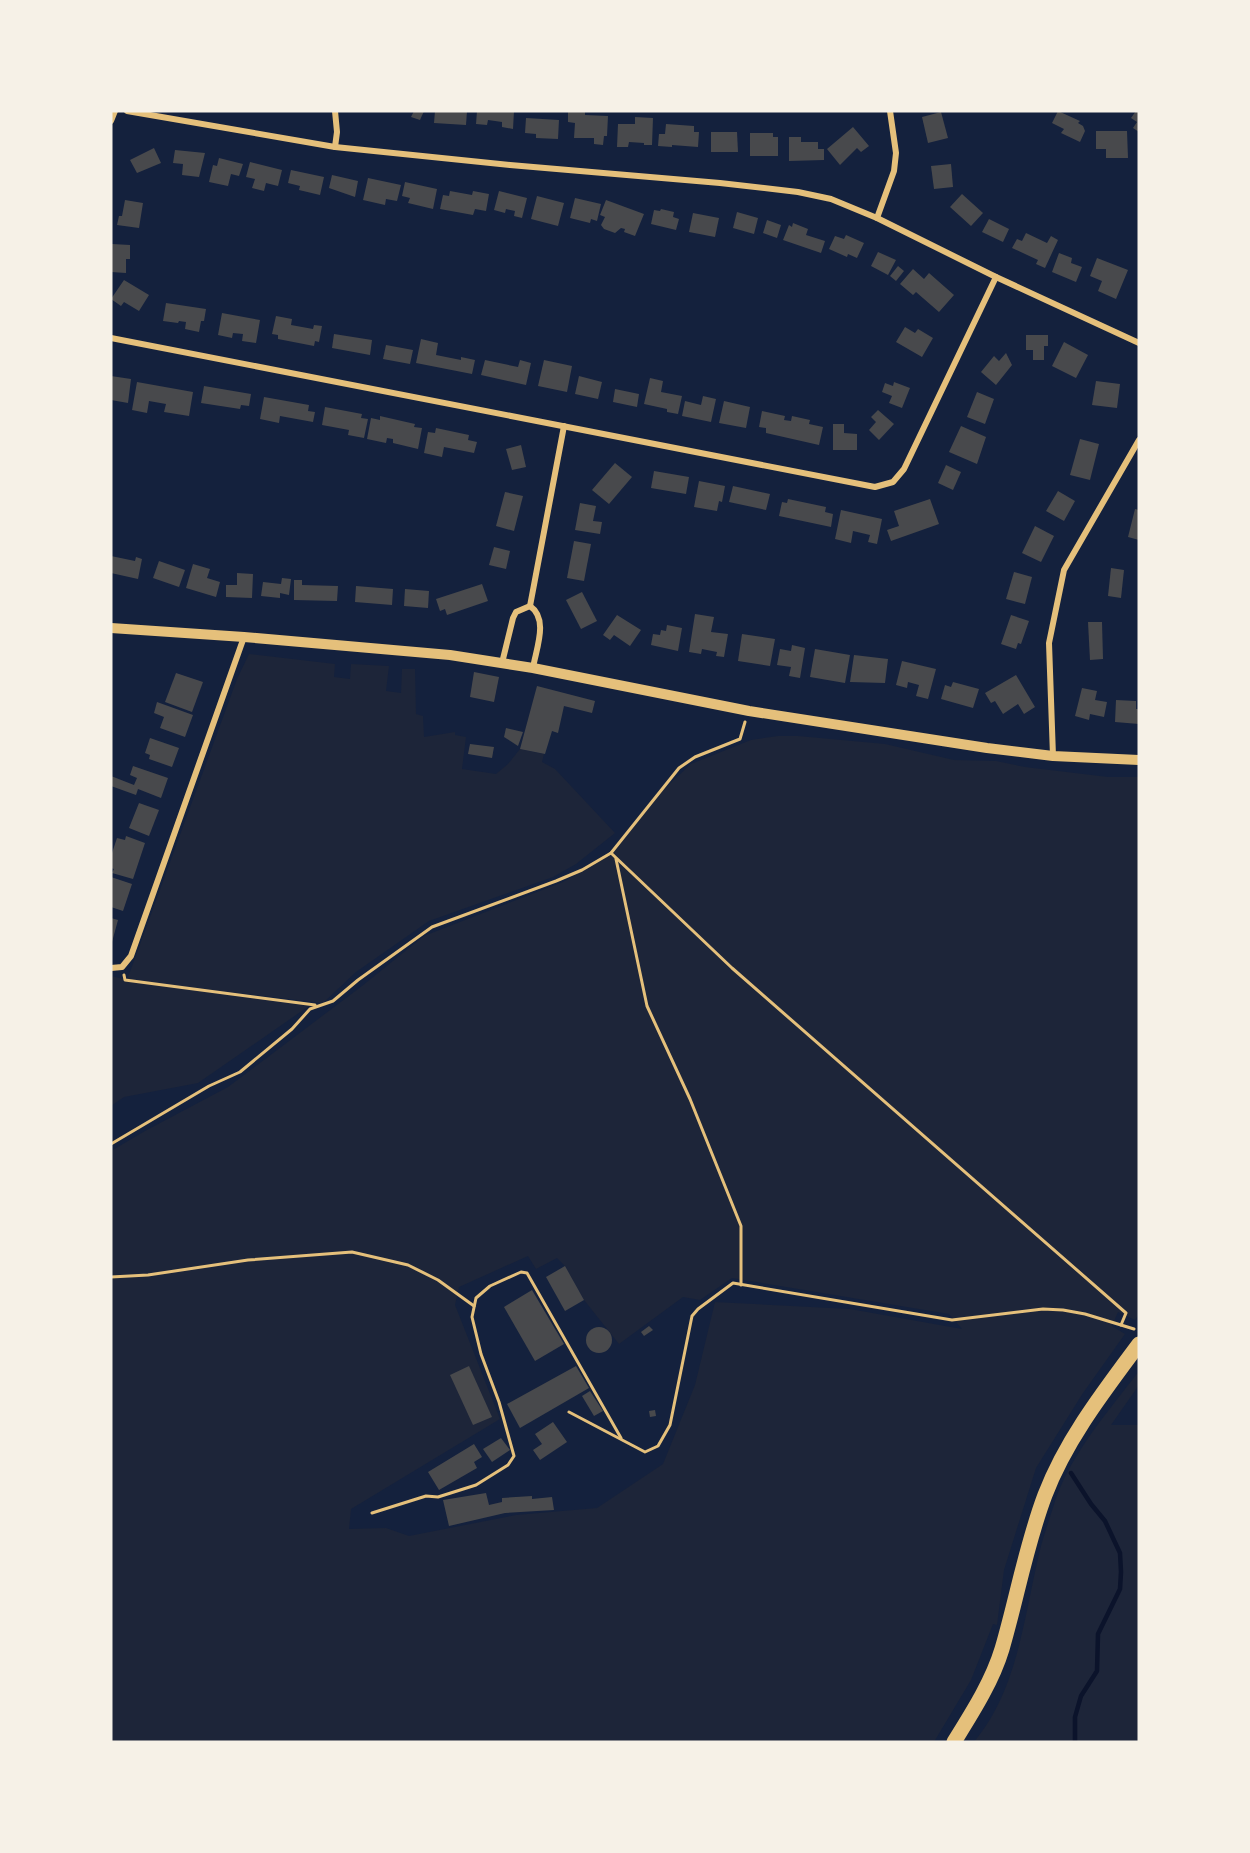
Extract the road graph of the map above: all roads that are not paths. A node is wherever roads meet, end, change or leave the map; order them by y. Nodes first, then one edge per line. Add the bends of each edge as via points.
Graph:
1 (115, 111) edge
2 (127, 111) edge
3 (334, 111) edge
4 (890, 111) edge
5 (111, 121) edge
6 (335, 147) junction
7 (877, 218) junction
8 (996, 277) junction
9 (111, 338) edge
10 (1139, 343) edge
11 (564, 426) junction
12 (1139, 440) edge
13 (530, 606) junction
14 (111, 628) edge
15 (244, 637) junction
16 (502, 663) junction
17 (532, 668) junction
18 (1053, 756) junction
19 (1139, 760) edge
20 (111, 968) edge
21 (1139, 1344) edge
22 (954, 1742) edge

1 - 5 street
2 - 6 street
3 - 6 street
4 - 7 street via 896,153 894,171
6 - 7 street via 798,192 831,199
7 - 8 street
8 - 10 street
8 - 11 street via 904,469 884,486
9 - 11 street
11 - 13 street
12 - 18 street via 1064,570 1049,643
13 - 16 street via 516,612 513,618
13 - 17 street via 537,611 541,625
14 - 15 street
15 - 16 street
15 - 20 street via 131,956 122,967
16 - 17 street
17 - 18 street via 749,711
18 - 19 street
21 - 22 main road via 1071,1442 1046,1494 1027,1549 1001,1651 977,1707

